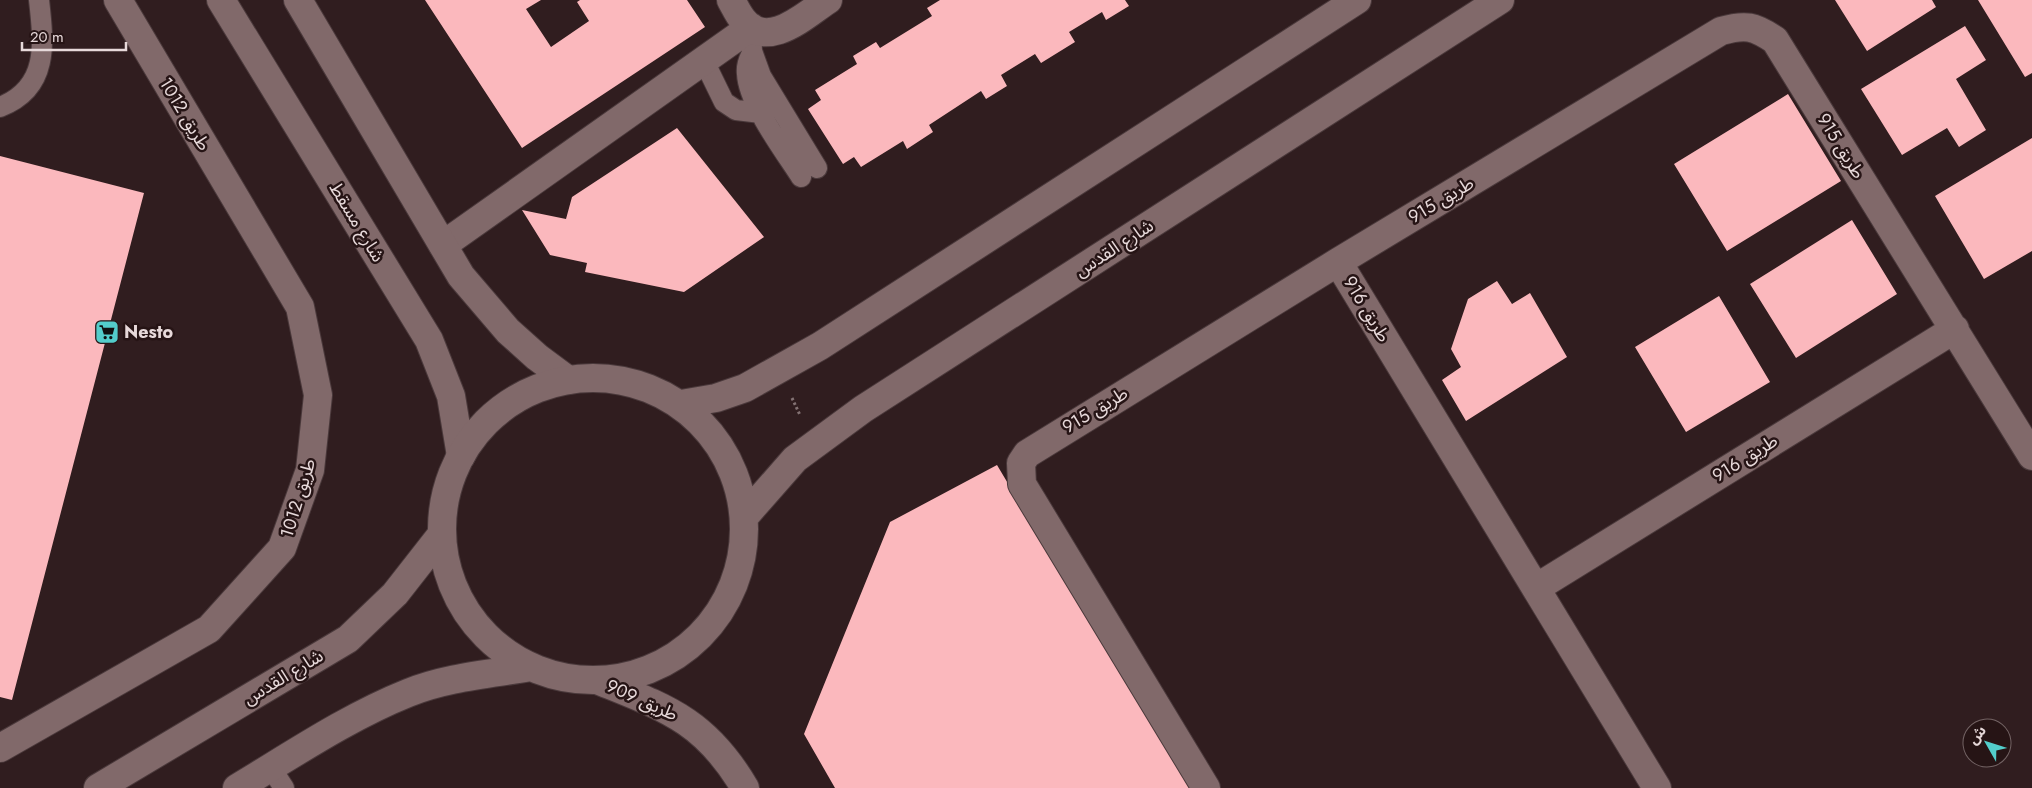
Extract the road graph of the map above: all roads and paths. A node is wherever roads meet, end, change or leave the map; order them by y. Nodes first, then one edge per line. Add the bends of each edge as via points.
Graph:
1 (40, 0) edge
2 (118, 0) edge
3 (221, 0) edge
4 (298, 0) edge
5 (731, 0) edge
6 (828, 0) edge
7 (1357, 0) edge
8 (1500, 0) edge
9 (752, 39) junction
10 (704, 61) junction
11 (0, 107) edge
12 (761, 112) junction
13 (443, 245) junction
14 (1338, 262) junction
15 (1955, 329) junction
16 (777, 370) junction
17 (568, 380) junction
18 (681, 404) junction
19 (814, 445) junction
20 (461, 456) junction
21 (2032, 456) edge
22 (745, 516) junction
23 (442, 534) junction
24 (1536, 588) junction
25 (532, 667) junction
26 (597, 680) junction
27 (0, 748) edge
28 (278, 778) edge
29 (98, 788) edge
30 (237, 788) edge
31 (744, 788) edge
32 (1206, 788) edge
33 (1657, 788) edge

1 - 11 lane via 42,58 36,75 26,91
2 - 27 street, طريق 1012 via 300,307 318,395 310,470 282,548 209,629
3 - 20 street, شارع مسقط via 429,340 451,396
4 - 13 street
5 - 9 street
6 - 9 street via 776,33 759,32
7 - 16 street via 820,346
8 - 19 street, شارع القدس via 863,409
9 - 10 street
9 - 12 lane via 746,73
9 - 12 lane via 761,76 809,173
10 - 12 lane via 724,102 736,110
10 - 13 street
13 - 17 street via 461,276 508,331
14 - 15 street, طريق 915 via 1721,30 1740,26 1758,29 1775,40
14 - 24 street, طريق 916
14 - 32 street, طريق 915 via 1037,446 1021,463 1022,484
15 - 21 street, طريق 915
15 - 24 street, طريق 916
16 - 18 street via 745,388 716,398
16 - 19 path
17 - 18 street via 598,377 627,381 655,390
17 - 20 street via 536,389 506,405 481,428
18 - 22 street via 713,435 735,473
19 - 22 street, شارع القدس via 795,459
20 - 23 street via 450,481
22 - 26 street via 742,557 732,588 706,630 675,657 638,674
23 - 25 street via 447,568 459,600 478,628 503,650
23 - 29 street, شارع القدس via 395,594 348,639
24 - 33 street, طريق 916
25 - 26 street via 564,678
25 - 28 street via 444,682 409,692 373,709
26 - 31 street, طريق 909 via 665,708 695,727 721,752
28 - 30 street

